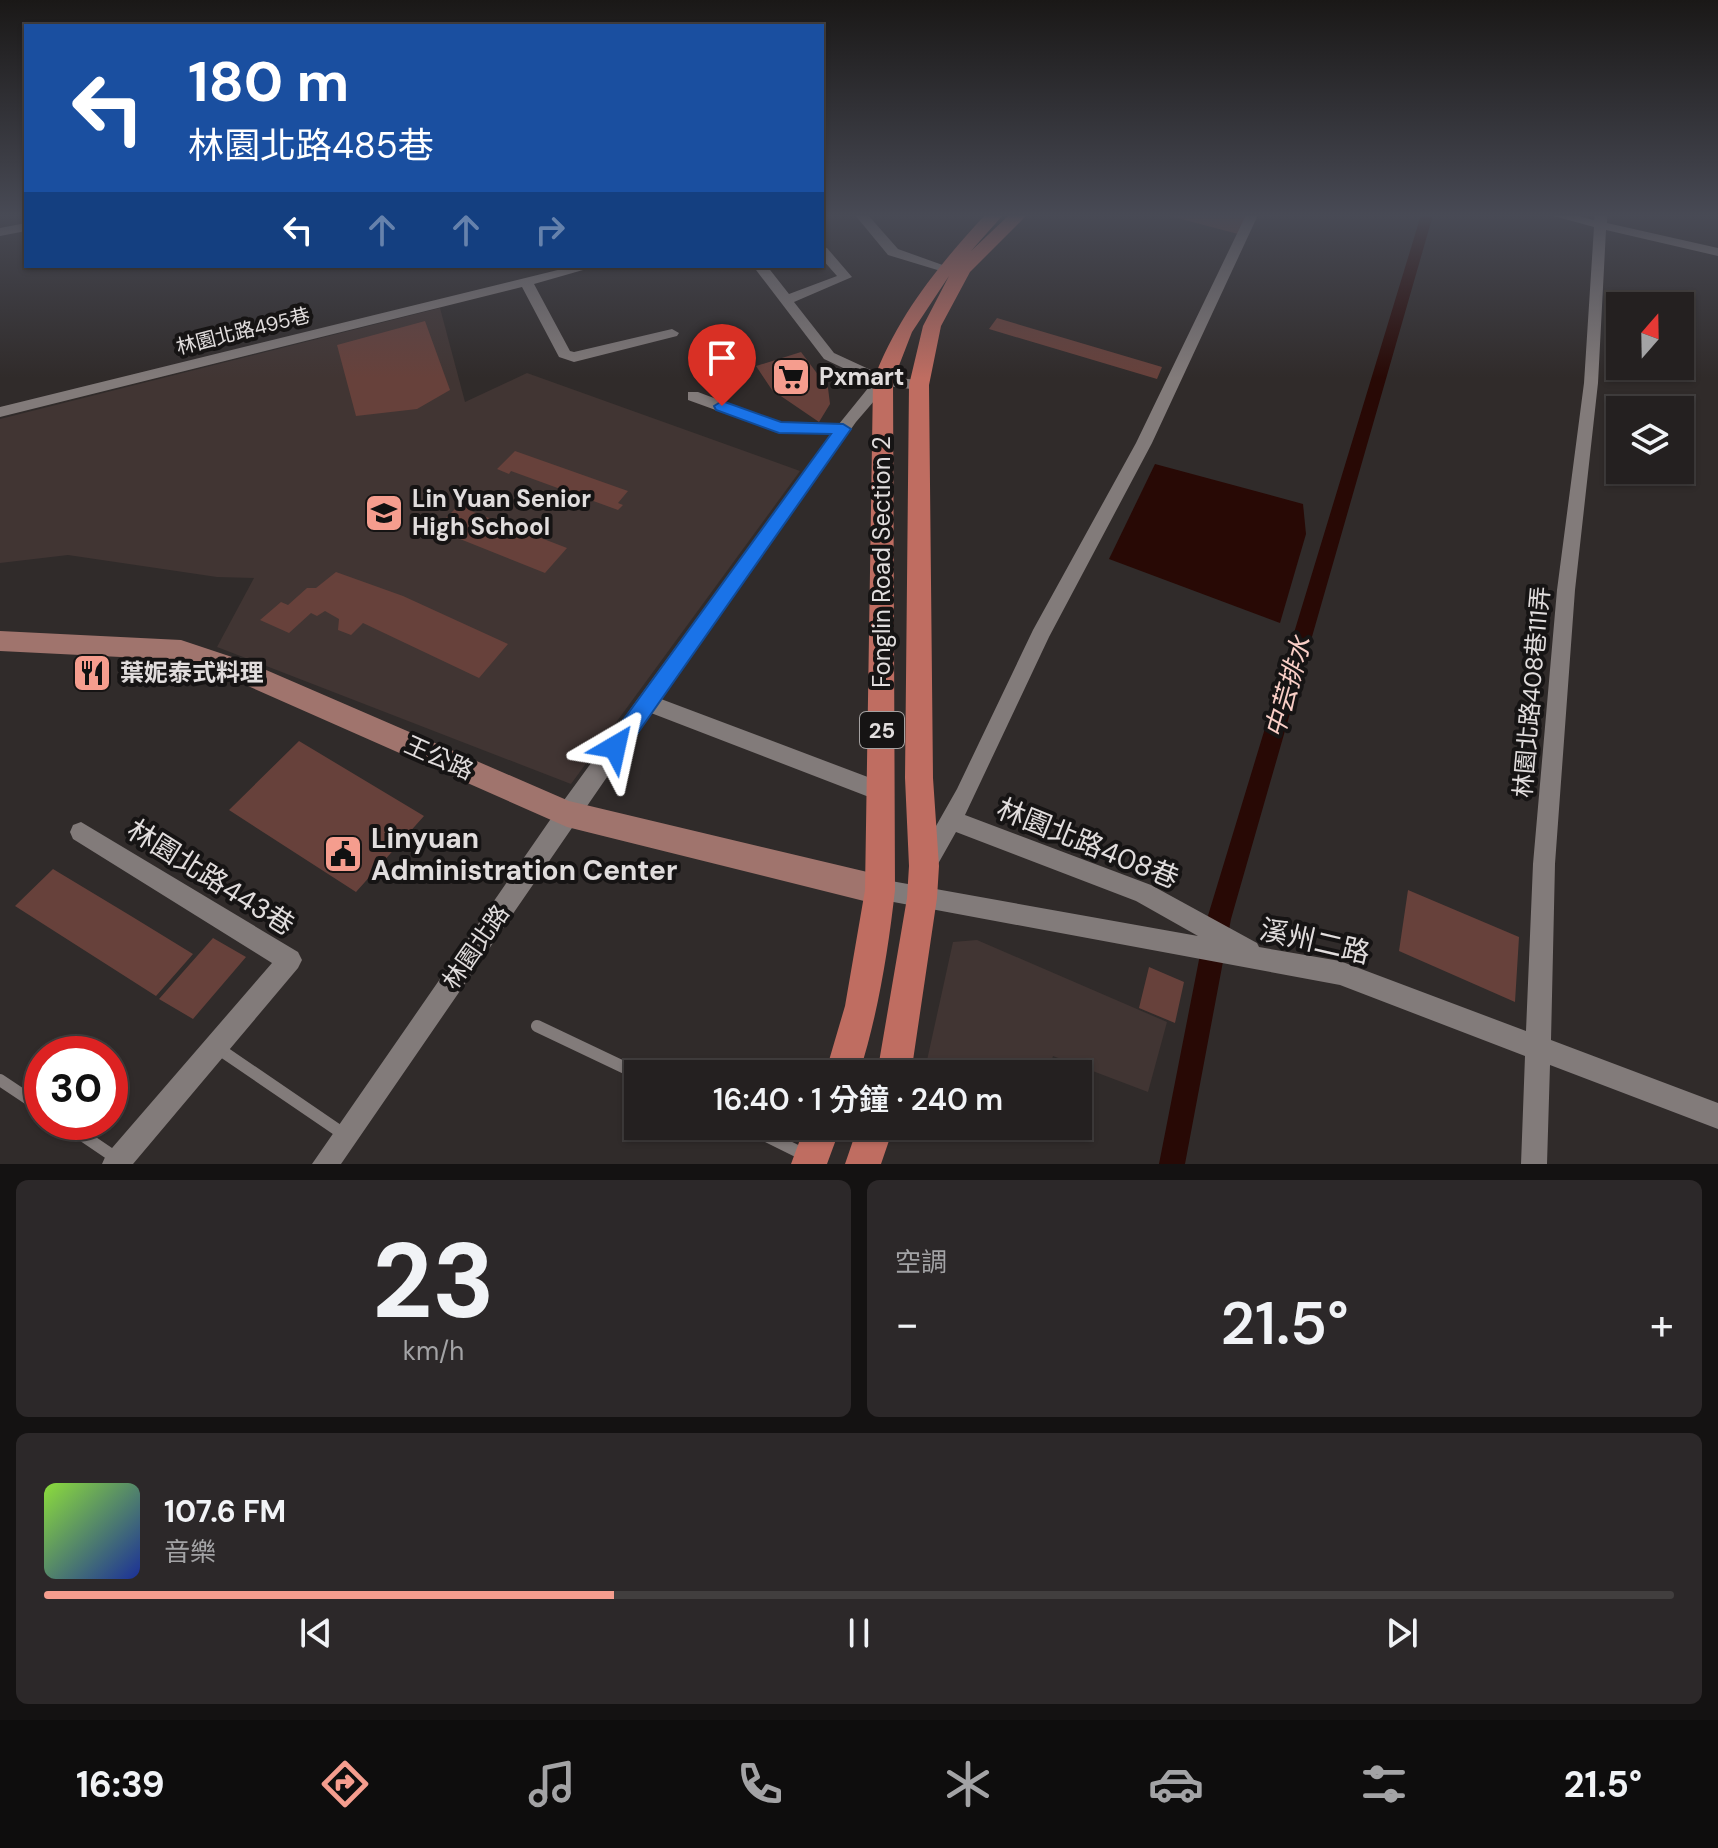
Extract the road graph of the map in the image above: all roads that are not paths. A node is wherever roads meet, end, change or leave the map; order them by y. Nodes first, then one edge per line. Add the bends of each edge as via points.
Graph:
1 (577, 269) edge
2 (763, 269) edge
3 (838, 269) edge
4 (943, 269) edge
5 (962, 269) edge
6 (1226, 269) edge
7 (1597, 269) edge
8 (526, 282) junction
9 (786, 300) junction
10 (672, 333) dead end
11 (883, 381) junction
12 (919, 385) junction
13 (693, 396) dead end
14 (0, 412) edge
15 (843, 429) junction
16 (4, 645) edge
17 (648, 703) junction
18 (882, 792) junction
19 (567, 814) junction
20 (951, 820) junction
21 (81, 832) dead end
22 (923, 882) junction
23 (880, 890) junction
24 (1199, 935) junction
25 (537, 1026) dead end
26 (1536, 1046) junction
27 (216, 1047) junction
28 (847, 1060) edge
29 (896, 1060) edge
30 (624, 1067) edge
31 (0, 1080) edge
32 (24, 1096) edge
33 (1718, 1116) edge
34 (345, 1135) junction
35 (87, 1140) edge
36 (787, 1140) edge
37 (871, 1140) edge
38 (814, 1149) edge
39 (117, 1162) edge
40 (325, 1164) edge
41 (863, 1164) edge
42 (1534, 1164) edge

1 - 8 street, 林園北路495巷
2 - 9 street
3 - 9 street via 845,277
4 - 11 main road, 25 via 908,321
5 - 12 main road, 25 via 932,326
6 - 20 street via 1144,443 1040,635
7 - 26 street, 林園北路408巷111弄 via 1544,864
8 - 10 street via 564,354 574,357
8 - 14 street, 林園北路495巷
9 - 11 street via 829,356
11 - 12 street
11 - 15 street, 林園北路
11 - 18 main road, Fonglin Road Section 2 / 25
12 - 22 main road, Fonglin Road Section 2 / 25
13 - 15 street via 779,428
15 - 17 street, 林園北路
16 - 19 street, 王公路 via 181,650 241,671
17 - 18 street
17 - 19 street, 林園北路
18 - 23 main road, Fonglin Road Section 2 / 25
19 - 23 street, 王公路
19 - 34 street, 林園北路
20 - 22 street
20 - 24 street, 林園北路408巷 via 1143,893
21 - 27 street, 林園北路443巷 via 290,960
22 - 23 street, 溪州二路
22 - 24 street, 溪州二路
22 - 29 main road, Fonglin Road Section 2 / 25
23 - 28 main road, Fonglin Road Section 2 / 25
24 - 26 street, 溪州二路 via 1265,960 1340,973
25 - 30 lane
26 - 33 street, 溪州二路
26 - 42 street, 林園北路408巷111弄
27 - 34 lane
27 - 39 street, 林園北路443巷
31 - 32 lane
34 - 40 street, 林園北路
35 - 39 lane, 林園北路443巷
36 - 38 lane
37 - 41 main road

